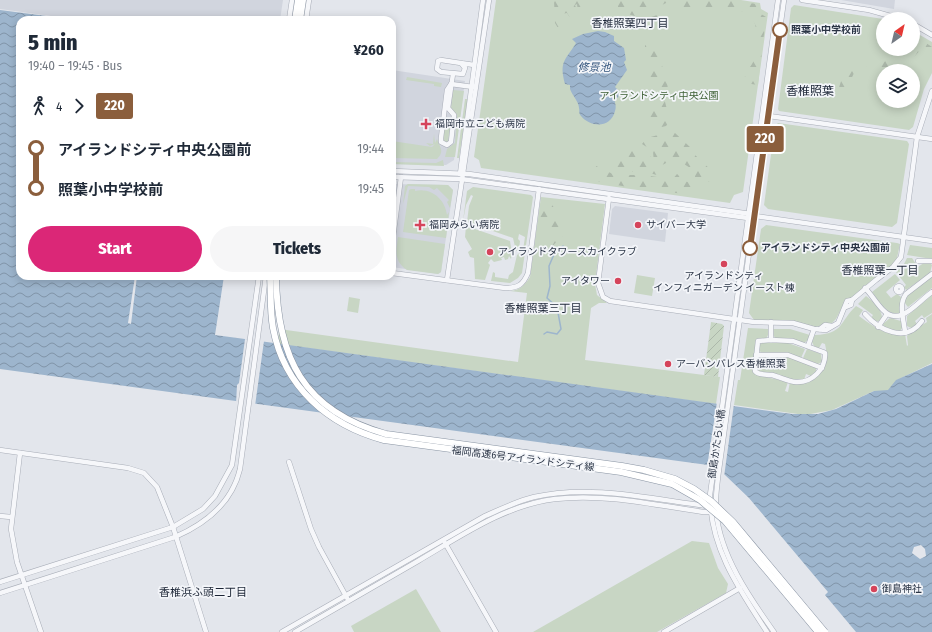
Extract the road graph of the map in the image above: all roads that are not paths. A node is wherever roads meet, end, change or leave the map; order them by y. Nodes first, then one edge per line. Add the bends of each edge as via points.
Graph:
1 (292, 0) edge
2 (298, 0) edge
3 (303, 0) edge
4 (309, 0) edge
5 (483, 0) edge
6 (489, 0) edge
7 (778, 0) edge
8 (784, 0) edge
9 (802, 0) edge
10 (876, 12) edge
11 (290, 16) edge
12 (296, 16) edge
13 (301, 16) edge
14 (307, 16) edge
15 (920, 28) edge
16 (932, 35) edge
17 (461, 63) junction
18 (474, 65) junction
19 (453, 74) junction
20 (451, 84) junction
21 (471, 87) junction
22 (477, 88) junction
23 (932, 91) edge
24 (769, 116) junction
25 (454, 117) junction
26 (443, 119) junction
27 (917, 137) junction
28 (932, 139) edge
29 (396, 171) edge
30 (459, 172) junction
31 (465, 173) junction
32 (396, 177) edge
33 (401, 177) junction
34 (461, 179) junction
35 (539, 189) junction
36 (609, 198) junction
37 (749, 212) junction
38 (396, 215) edge
39 (755, 216) junction
40 (748, 218) junction
41 (903, 237) junction
42 (932, 240) edge
43 (918, 261) dead end
44 (932, 261) edge
45 (396, 274) edge
46 (932, 274) edge
47 (258, 280) edge
48 (266, 280) edge
49 (270, 280) edge
50 (276, 280) edge
51 (447, 280) junction
52 (865, 288) junction
53 (932, 292) edge
54 (865, 314) dead end
55 (888, 314) junction
56 (903, 315) junction
57 (734, 320) junction
58 (740, 320) junction
59 (922, 321) dead end
60 (771, 322) junction
61 (878, 327) junction
62 (817, 329) junction
63 (905, 332) junction
64 (771, 340) junction
65 (808, 346) junction
66 (756, 354) junction
67 (822, 368) junction
68 (0, 450) edge
69 (20, 453) junction
70 (289, 462) dead end
71 (712, 510) junction
72 (0, 516) edge
73 (11, 517) junction
74 (172, 528) junction
75 (176, 537) junction
76 (443, 540) junction
77 (446, 545) junction
78 (22, 576) junction
79 (0, 582) edge
80 (744, 585) junction
81 (25, 586) junction
82 (739, 588) junction
83 (0, 594) edge
84 (346, 595) junction
85 (349, 601) junction
86 (40, 632) edge
87 (206, 632) edge
88 (282, 632) edge
89 (295, 632) edge
90 (496, 632) edge
91 (664, 632) edge
92 (767, 632) edge
93 (774, 632) edge
94 (818, 632) edge
95 (825, 632) edge

1 - 11 street
2 - 12 highway
3 - 13 highway
4 - 14 street
5 - 18 street
6 - 22 street
7 - 37 street, 御島かたらい橋
8 - 24 street, 御島かたらい橋
9 - 10 street
15 - 16 street
17 - 18 street
17 - 19 street via 465,71 459,75
17 - 19 street via 438,61 436,66 439,71
18 - 21 street
19 - 20 street
20 - 21 street
20 - 25 street via 448,108
20 - 26 street via 447,90
21 - 22 street
21 - 30 street
22 - 31 street
23 - 27 street
24 - 27 street
24 - 39 street, 御島かたらい橋
25 - 26 street via 448,116
25 - 26 street via 451,142 447,145 441,142
27 - 28 street
27 - 41 street
29 - 30 street
30 - 31 street
30 - 34 street
31 - 34 street
31 - 37 street
32 - 33 street
33 - 34 street
33 - 38 street
34 - 35 street
34 - 51 street
35 - 36 street
35 - 51 street via 528,273 522,284 505,288
36 - 40 street
36 - 57 street via 598,280 603,297 613,303
37 - 39 street
37 - 40 street, 御島かたらい橋
39 - 40 street
39 - 41 street
39 - 58 street, 御島かたらい橋
40 - 57 street, 御島かたらい橋
41 - 42 street
41 - 52 street via 898,262
43 - 44 street
45 - 51 street
46 - 56 street via 904,293
47 - 74 street via 230,472 215,496 203,509
48 - 75 street via 239,475 224,502 205,522
49 - 94 highway, 福岡高速6号アイランドシティ線, bridge via 274,329 285,364 306,396 335,420 357,432 384,440 621,472 672,484 700,500 725,521
50 - 95 highway, 福岡高速6号アイランドシティ線, bridge via 279,327 291,361 311,392 338,415 360,426 386,434 622,466 655,472 675,479 704,495 724,513
52 - 55 street
52 - 62 street via 852,300 847,301 838,323 826,330
53 - 56 street
54 - 61 street
55 - 56 street
55 - 61 street
56 - 63 street
57 - 58 street
57 - 71 street, 御島かたらい橋 via 710,495
58 - 60 street
58 - 71 street, 御島かたらい橋
59 - 63 street via 919,326
60 - 62 street via 792,323
60 - 64 street
61 - 63 street via 890,332
62 - 65 street
64 - 65 street via 793,341
64 - 66 street via 758,341
65 - 67 street via 825,353
66 - 67 street via 788,355
66 - 67 street via 757,373 795,382 811,379
68 - 69 street
69 - 73 street
69 - 74 street via 128,468 140,472 157,487
70 - 84 street via 314,535
71 - 76 street via 602,492 553,494 506,506
71 - 77 street via 603,498 555,499 534,502 508,511
71 - 80 street via 726,551
71 - 82 street via 721,553
72 - 73 street
73 - 78 street via 15,552
74 - 75 street
74 - 78 street
75 - 81 street
75 - 87 street
76 - 77 street
76 - 84 street
77 - 85 street
77 - 90 street
78 - 79 street
78 - 81 street
80 - 82 street
80 - 93 street
81 - 83 street
81 - 86 street
82 - 91 street
82 - 92 street
84 - 85 street
84 - 88 street
85 - 89 street

